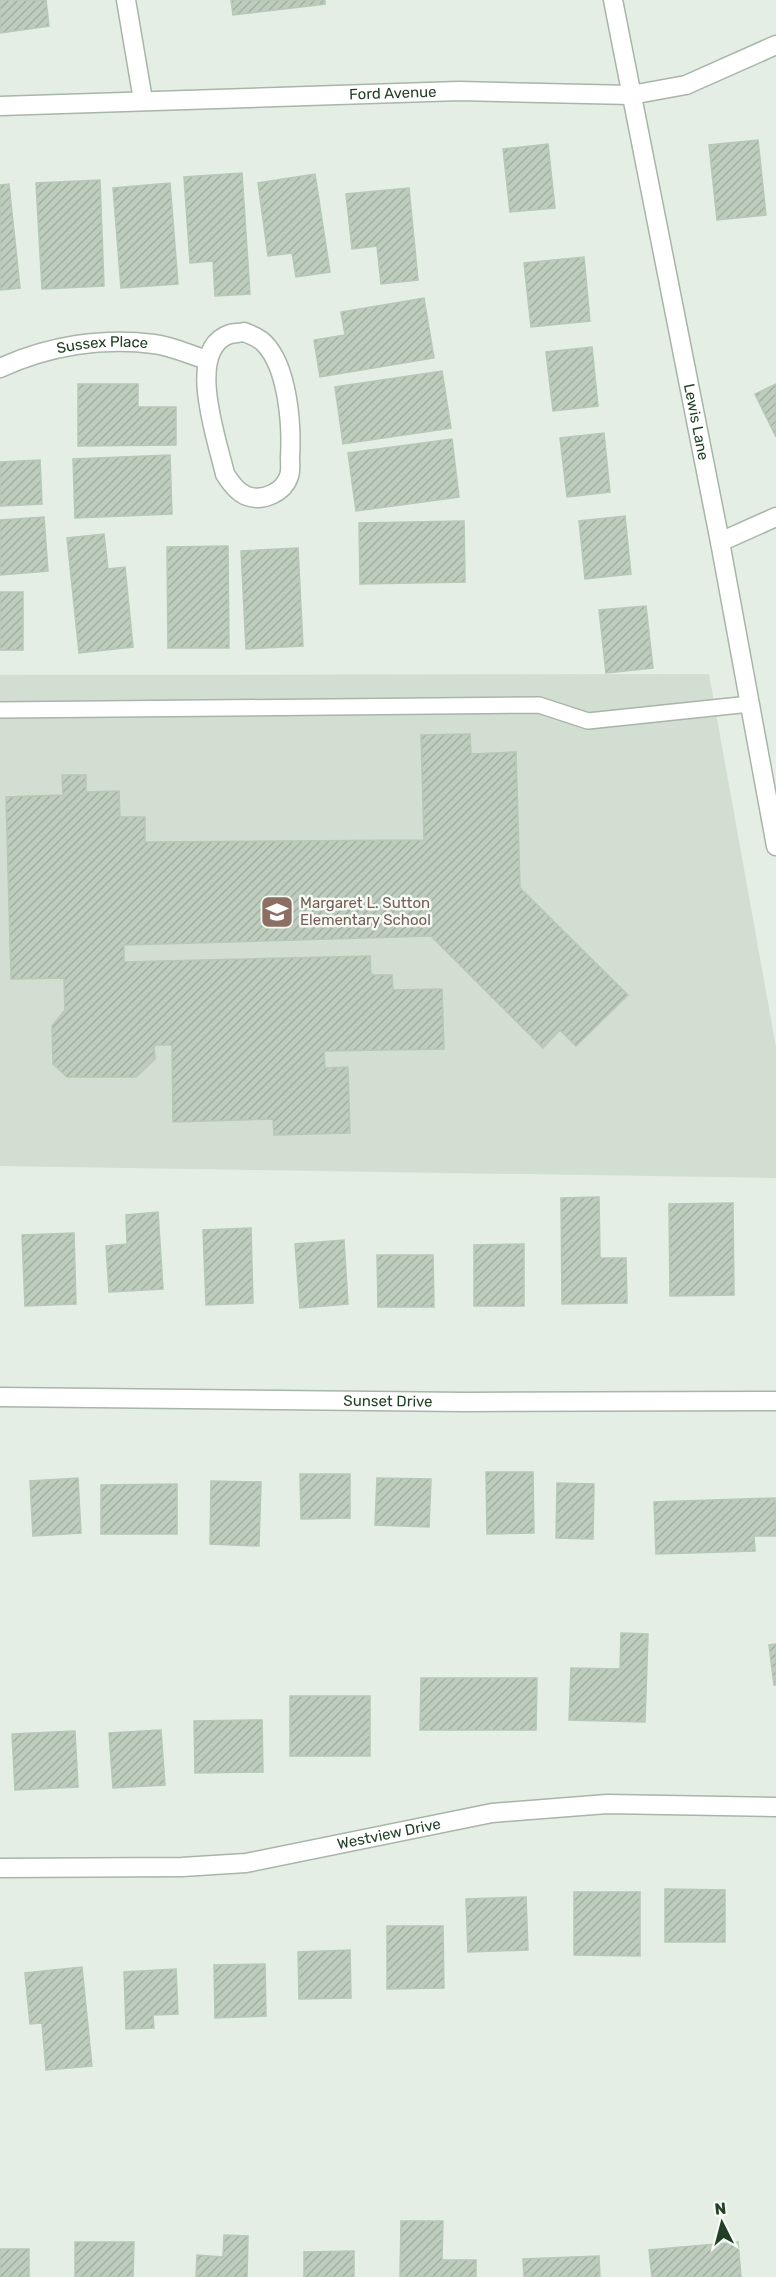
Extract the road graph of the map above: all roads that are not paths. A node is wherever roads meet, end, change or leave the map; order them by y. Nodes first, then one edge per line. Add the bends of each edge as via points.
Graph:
1 (126, 0) edge
2 (613, 0) edge
3 (776, 45) edge
4 (631, 95) junction
5 (143, 100) junction
6 (0, 106) edge
7 (207, 360) junction
8 (0, 368) edge
9 (776, 517) edge
10 (720, 542) junction
11 (750, 704) junction
12 (0, 710) edge
13 (776, 846) edge
14 (0, 1397) edge
15 (776, 1401) edge
16 (776, 1807) edge
17 (0, 1868) edge

1 - 5 street
2 - 4 street, Lewis Lane
3 - 4 street, Ford Avenue via 686,85
4 - 5 street, Ford Avenue via 459,91
4 - 10 street, Lewis Lane
5 - 6 street, Ford Avenue
7 - 7 street via 207,396 225,474 247,496 264,498 279,490 290,477 291,430 277,363 265,343 244,332 228,334 216,344
7 - 8 street, Sussex Place via 156,344 100,341 60,348
9 - 10 street
10 - 11 street, Lewis Lane
11 - 12 lane via 588,721 539,705
11 - 13 street, Lewis Lane
14 - 15 street, Sunset Drive
16 - 17 street, Westview Drive via 607,1804 503,1812 246,1863

